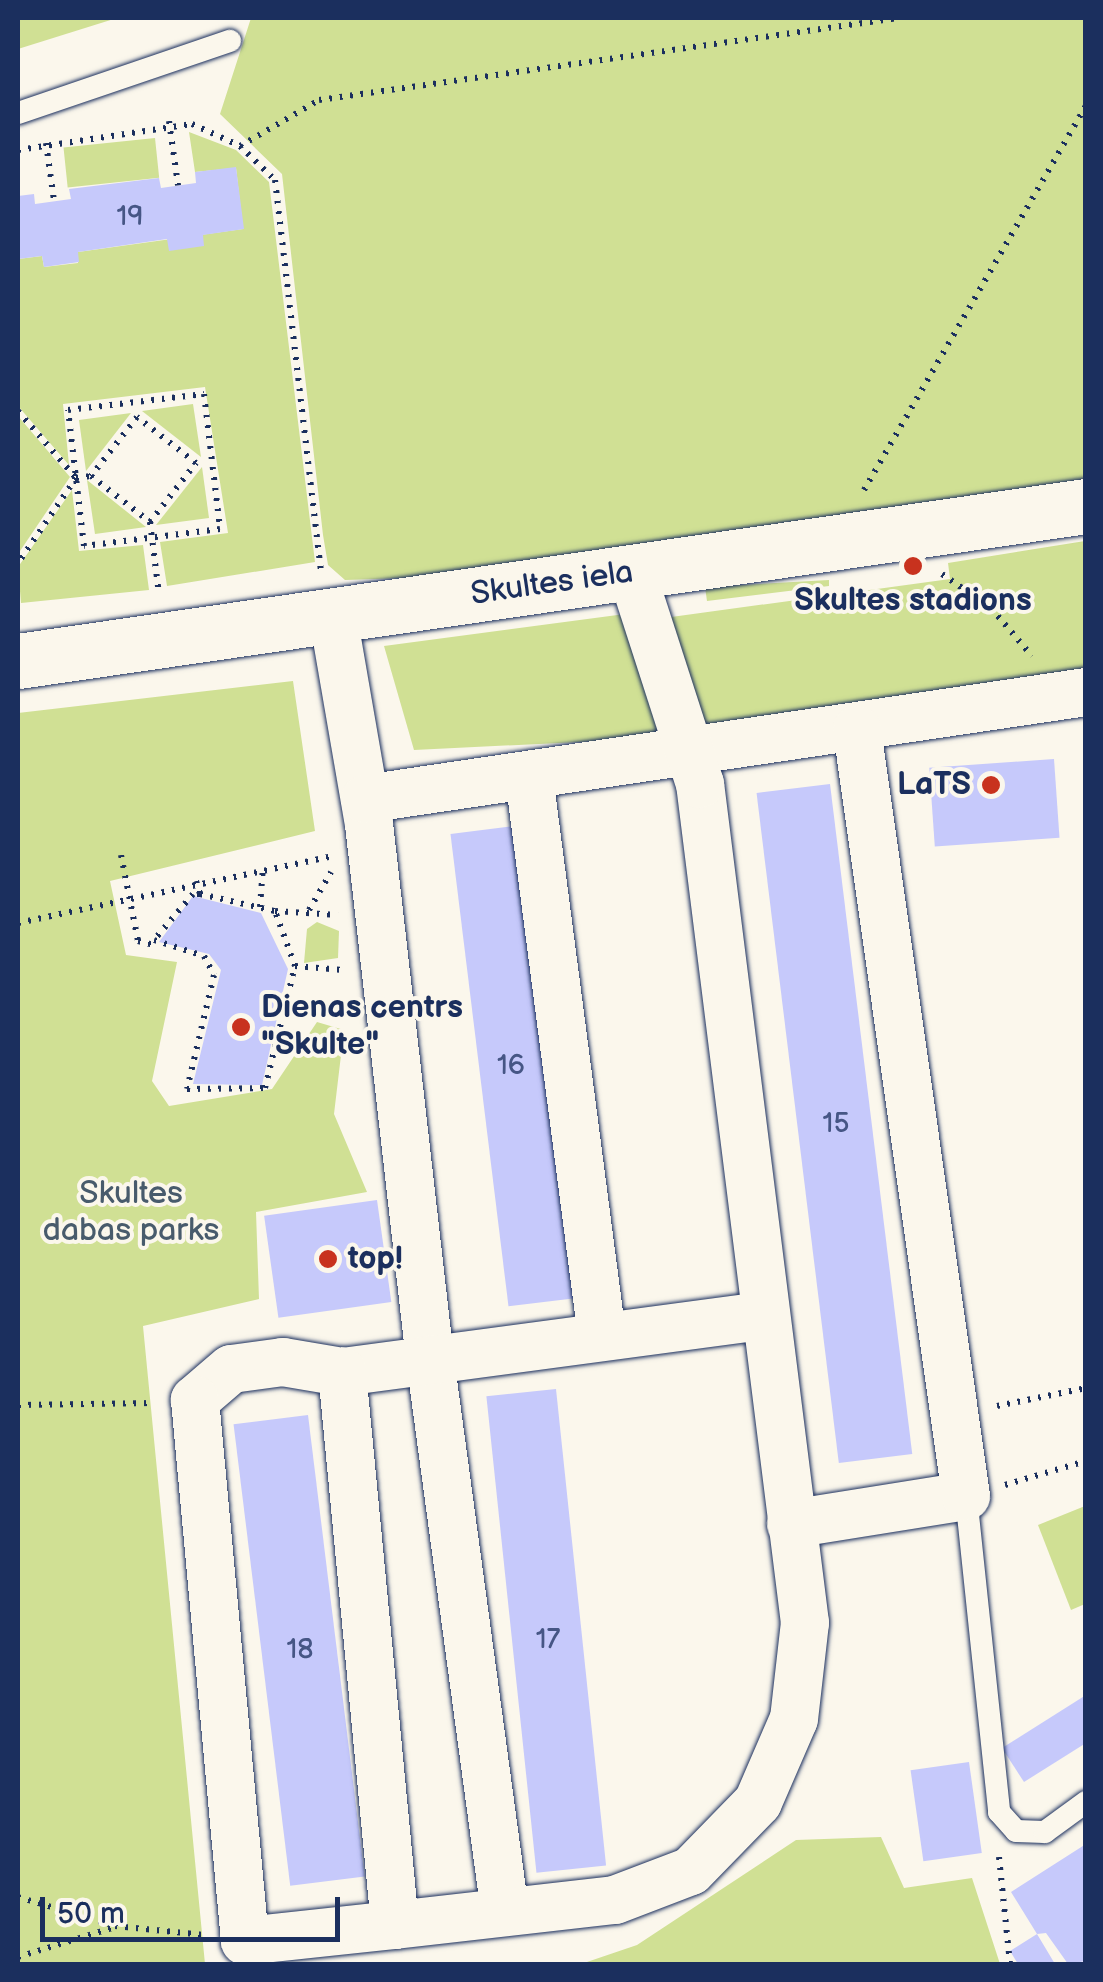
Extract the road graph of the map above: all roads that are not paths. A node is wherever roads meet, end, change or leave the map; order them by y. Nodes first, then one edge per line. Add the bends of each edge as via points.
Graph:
1 (230, 40) dead end
2 (18, 113) edge
3 (1086, 506) edge
4 (632, 572) junction
5 (327, 595) junction
6 (18, 661) edge
7 (1065, 695) edge
8 (857, 730) junction
9 (688, 755) junction
10 (528, 777) junction
11 (365, 799) junction
12 (762, 1316) junction
13 (602, 1336) junction
14 (430, 1358) junction
15 (342, 1372) junction
16 (966, 1496) junction
17 (791, 1524) junction
18 (1086, 1802) edge
19 (506, 1912) junction
20 (396, 1925) junction

1 - 2 lane
3 - 4 main road, Skultes iela
4 - 5 main road, Skultes iela
4 - 9 street
5 - 6 main road, Skultes iela
5 - 11 street
7 - 8 street
8 - 9 street
8 - 16 street
9 - 10 street
9 - 12 street via 700,784
10 - 11 street
10 - 13 street
11 - 14 street via 352,853
12 - 13 street
12 - 17 street
13 - 14 street
14 - 15 street
14 - 19 street
15 - 20 street
15 - 20 street via 283,1362 231,1369 195,1400 246,1941
16 - 17 street
16 - 18 lane via 998,1812 1016,1831 1045,1832
17 - 19 street via 805,1623 794,1719 758,1802 691,1871 615,1900
19 - 20 street

